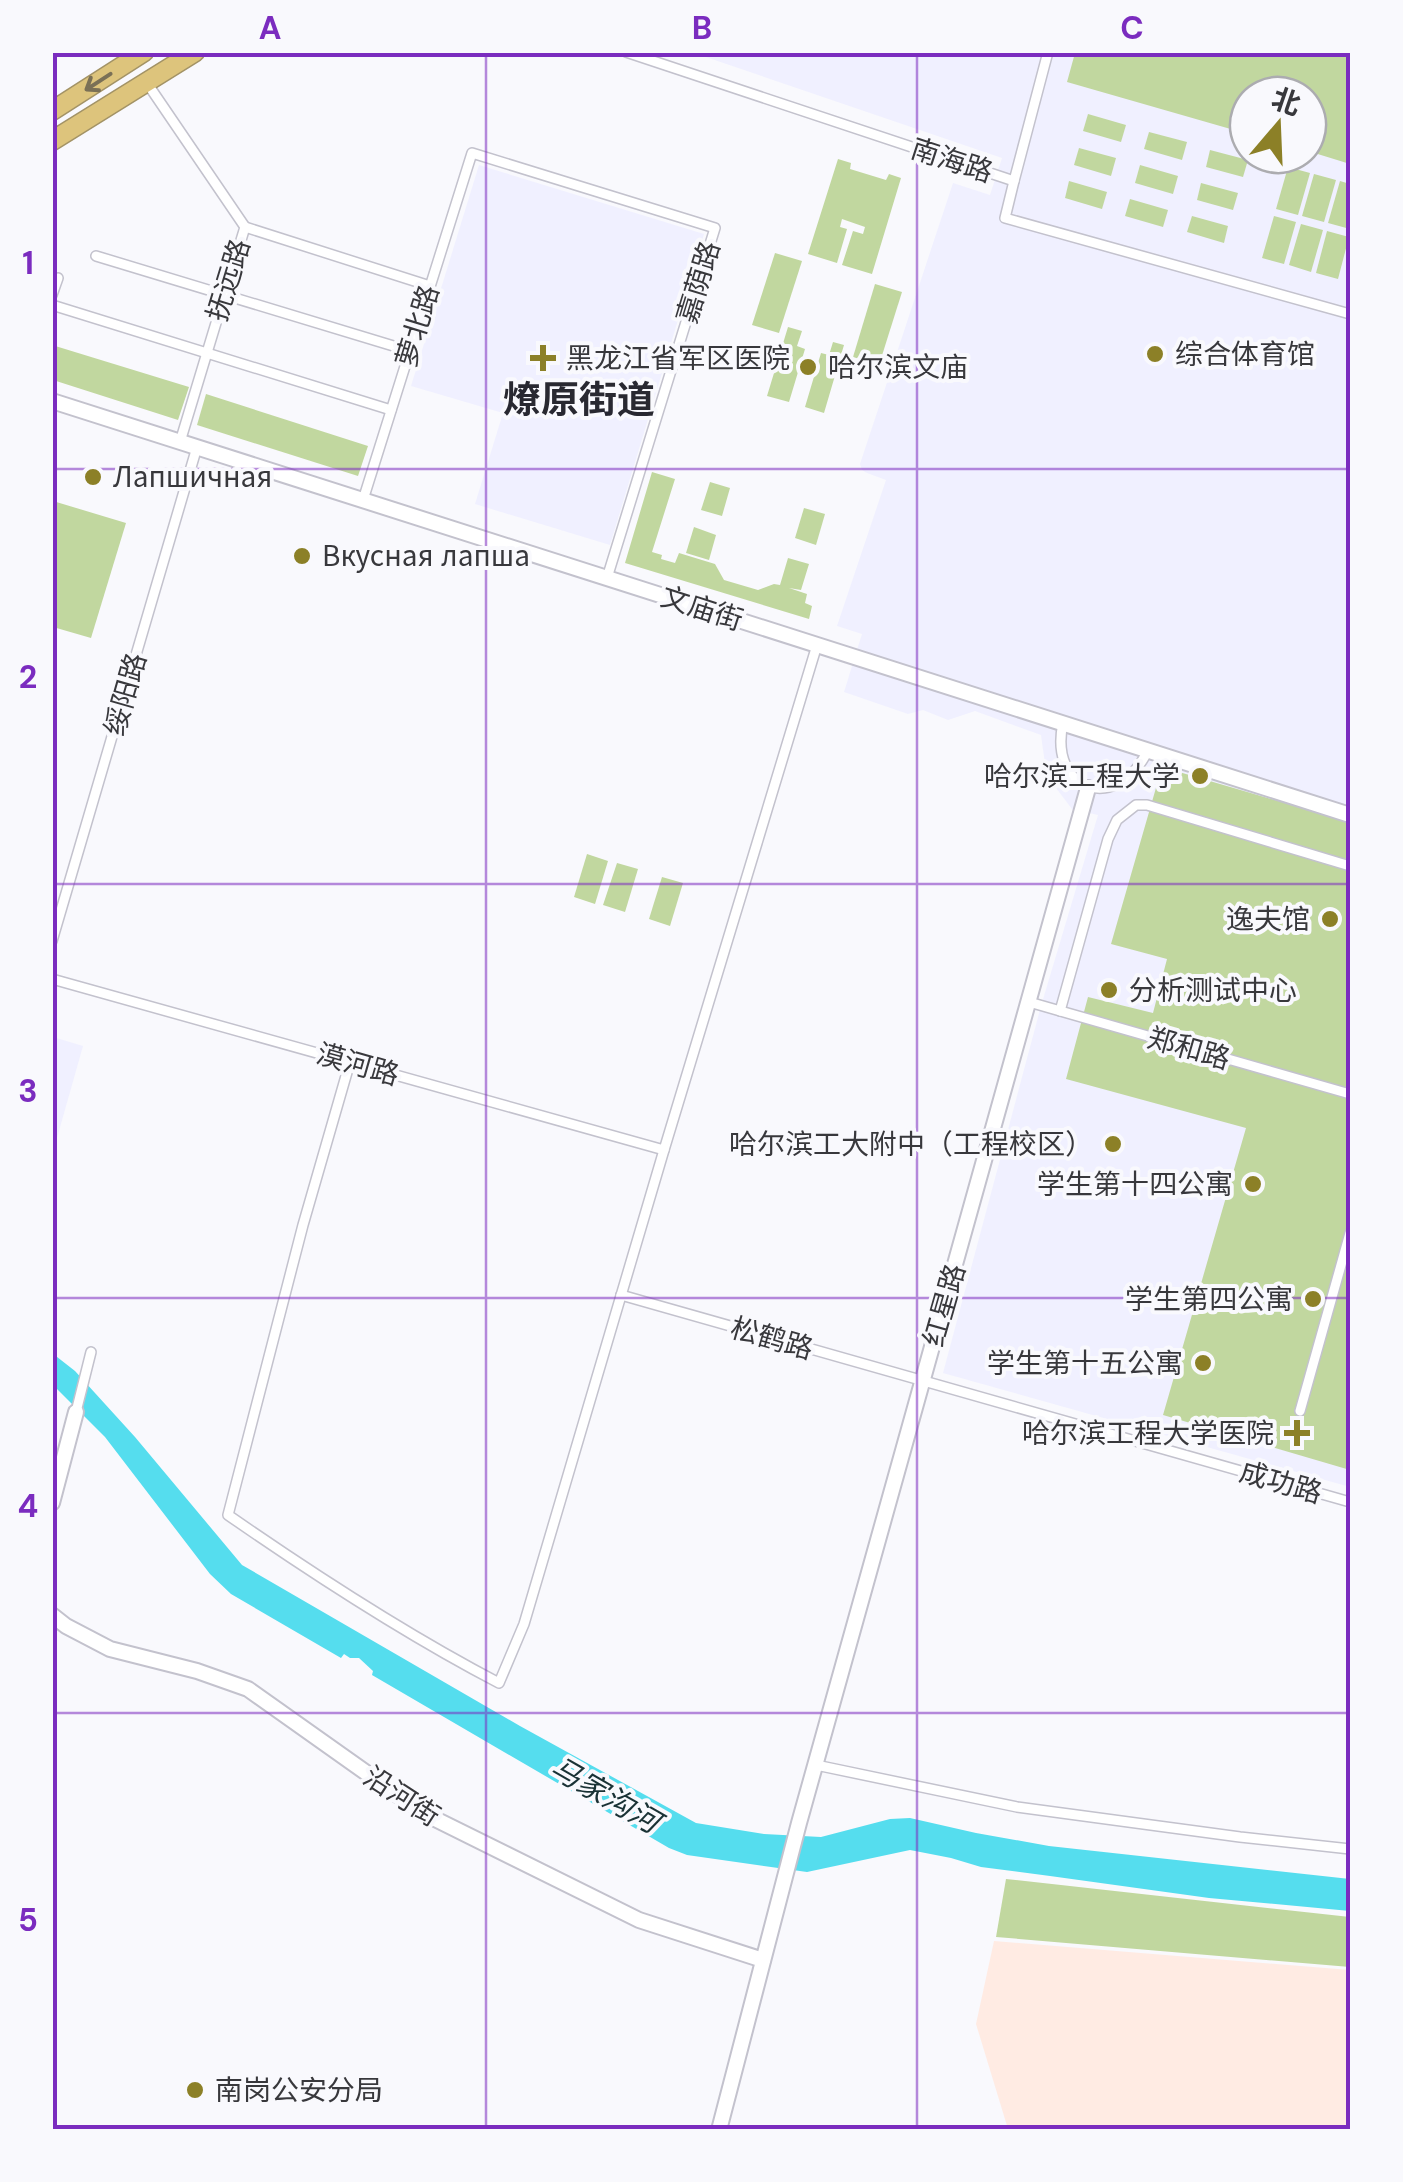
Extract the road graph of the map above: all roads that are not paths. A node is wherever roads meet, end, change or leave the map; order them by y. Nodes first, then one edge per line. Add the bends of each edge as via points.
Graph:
1 (144, 52) edge
2 (195, 52) edge
3 (626, 52) edge
4 (1048, 52) edge
5 (147, 83) junction
6 (52, 111) edge
7 (52, 141) edge
8 (472, 153) joint
9 (1014, 181) junction
10 (245, 227) junction
11 (96, 256) dead end
12 (58, 278) dead end
13 (430, 286) junction
14 (224, 294) junction
15 (52, 295) edge
16 (52, 305) edge
17 (1350, 314) edge
18 (410, 351) junction
19 (206, 352) junction
20 (52, 401) edge
21 (391, 410) junction
22 (180, 442) junction
23 (197, 447) junction
24 (363, 500) junction
25 (608, 578) junction
26 (817, 644) junction
27 (1063, 723) junction
28 (1148, 750) junction
29 (1088, 788) junction
30 (1350, 815) edge
31 (1350, 866) edge
32 (52, 941) edge
33 (52, 978) edge
34 (1028, 1002) junction
35 (1060, 1011) junction
36 (350, 1062) junction
37 (1350, 1094) edge
38 (664, 1150) junction
39 (1350, 1233) edge
40 (621, 1295) junction
41 (91, 1352) dead end
42 (922, 1381) junction
43 (1300, 1411) dead end
44 (76, 1412) joint
45 (58, 1455) edge
46 (1350, 1502) edge
47 (52, 1503) edge
48 (52, 1614) edge
49 (816, 1765) junction
50 (1350, 1849) edge
51 (763, 1960) junction
52 (720, 2130) edge

1 -> 6 highway
2 - 5 highway
3 - 9 street, 南海路
4 - 9 street
5 - 7 highway
5 - 10 street, 抚远路
8 - 13 street, 萝北路
8 - 25 street, 嘉荫路 via 715,228
9 - 17 street, 南海路 via 1005,218
10 - 13 street
10 - 14 street, 抚远路
11 - 14 street
12 - 15 street
13 - 18 street, 萝北路
14 - 18 street
14 - 19 street, 抚远路
16 - 19 street
18 - 21 street, 萝北路
19 - 21 street
19 - 22 street, 抚远路
20 - 22 main road, 文庙街
21 - 24 street, 萝北路
22 - 23 main road, 文庙街
23 - 24 main road, 文庙街
23 - 32 street, 绥阳路
24 - 25 main road, 文庙街
25 - 26 main road, 文庙街
26 - 27 main road, 文庙街
26 - 38 street
27 - 28 main road, 文庙街
27 - 29 street via 1062,760
28 - 29 street via 1132,776 1114,787
28 - 30 main road, 文庙街
29 - 34 main road, 红星路
31 - 35 street via 1136,805 1117,820 1108,839
33 - 36 street, 漠河路
34 - 35 street, 郑和路
34 - 42 main road, 红星路
35 - 37 street, 郑和路
36 - 38 street, 漠河路
36 - 40 street via 228,1515 434,1649 500,1683 524,1624
38 - 40 street
39 - 43 street
40 - 42 street, 松鹤路
41 - 44 street
42 - 46 street, 成功路
42 - 49 main road, 红星路
44 - 45 main road
45 - 47 main road
48 - 51 main road, 沿河街 via 110,1649 248,1689 423,1814 638,1920
49 - 50 street via 1016,1806
49 - 51 main road, 红星路
51 - 52 main road, 红星路

